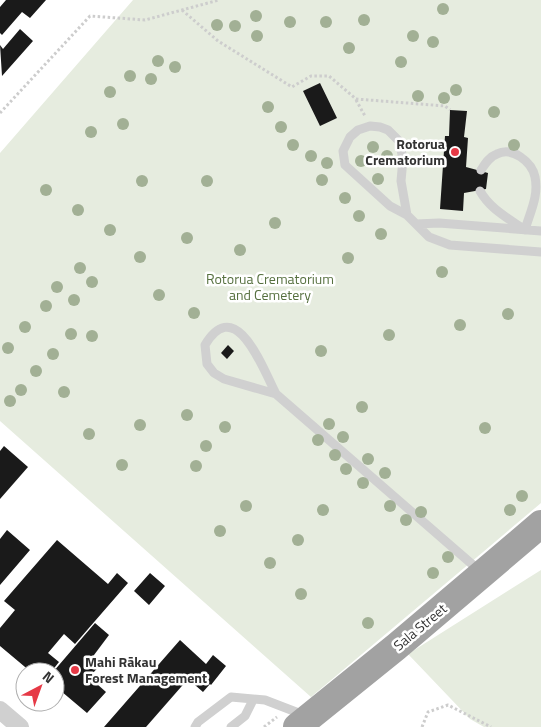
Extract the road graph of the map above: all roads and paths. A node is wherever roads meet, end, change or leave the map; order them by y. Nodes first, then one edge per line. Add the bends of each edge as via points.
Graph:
1 (219, 0) edge
2 (182, 10) junction
3 (356, 99) junction
4 (450, 110) dead end
5 (0, 112) edge
6 (370, 126) junction
7 (481, 170) dead end
8 (480, 190) dead end
9 (407, 215) junction
10 (416, 224) junction
11 (525, 230) junction
12 (541, 231) edge
13 (541, 252) edge
14 (276, 394) junction
15 (541, 524) edge
16 (483, 574) junction
17 (253, 700) junction
18 (0, 710) edge
19 (303, 722) edge
20 (20, 727) edge
21 (195, 727) edge
22 (231, 727) edge
23 (422, 727) edge
24 (491, 727) edge

1 - 2 path
2 - 3 path via 218,41 292,87 310,76 329,76
2 - 5 path via 145,20 90,16
3 - 4 path via 445,106
3 - 6 path
6 - 9 lane via 388,130 399,141
6 - 9 lane via 350,137 343,151 345,165 390,206
7 - 11 lane via 497,153 507,152 517,154 530,167 535,176 535,200
8 - 11 lane via 498,212
9 - 10 lane
10 - 11 lane
10 - 13 lane via 429,237 450,245
11 - 12 lane
14 - 14 lane via 214,373 207,364 205,346 217,330 225,327 243,334 251,343
14 - 16 lane
15 - 16 highway, Sala Street
16 - 19 highway, Sala Street
17 - 19 lane via 265,700
17 - 21 lane via 231,697
17 - 22 lane via 245,716
18 - 20 street
23 - 24 path via 428,712 448,705

